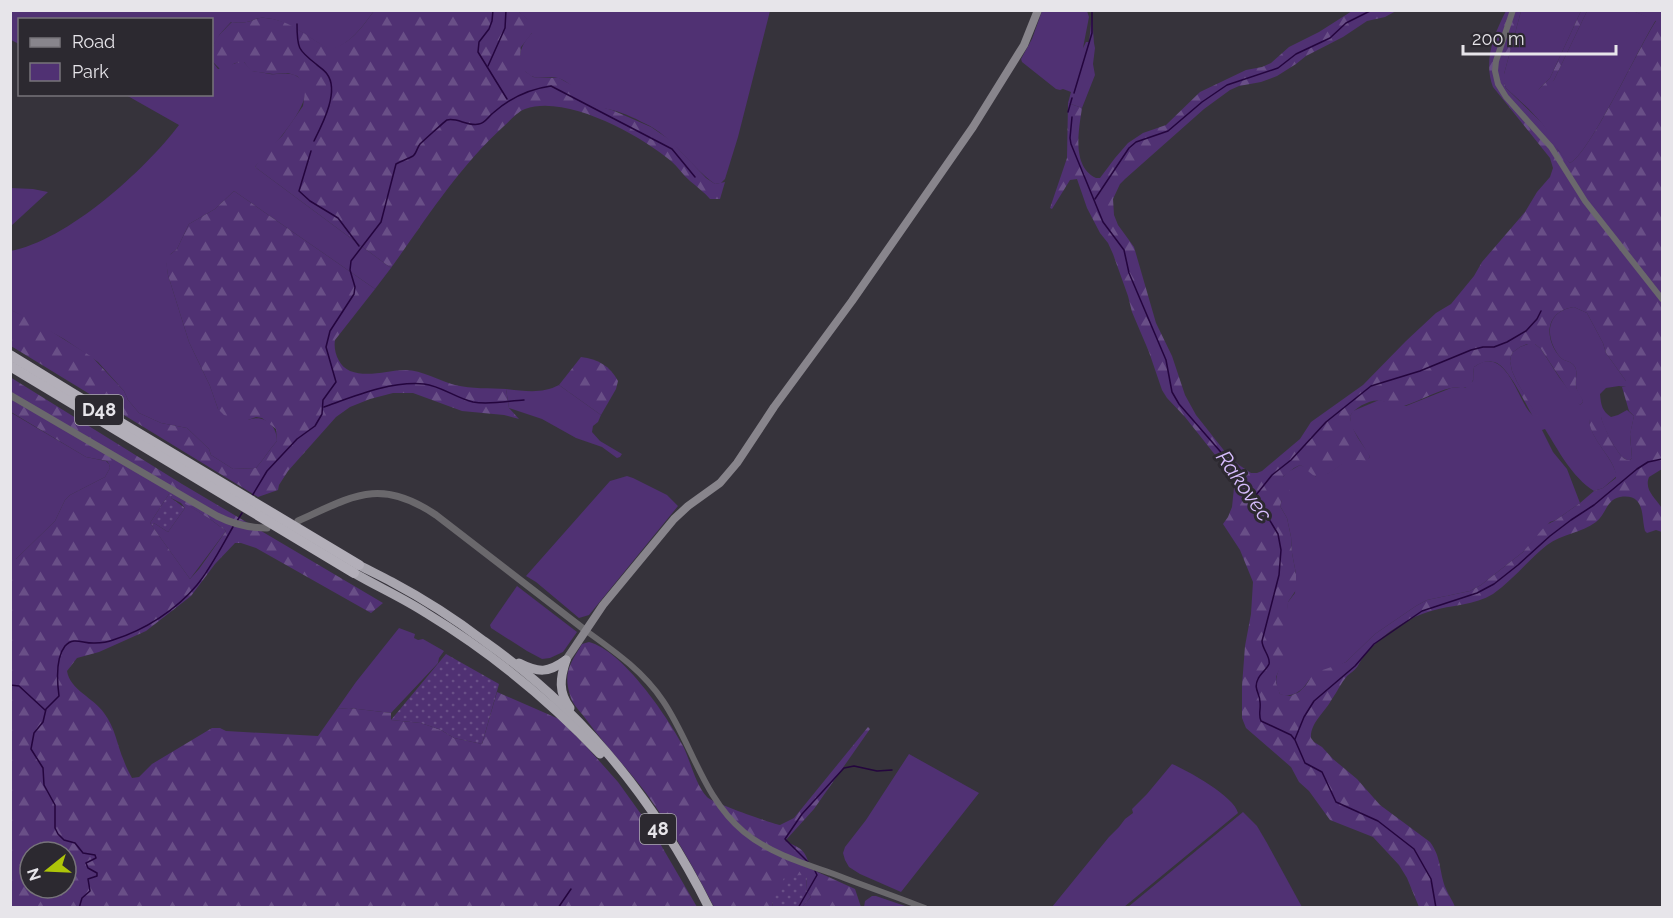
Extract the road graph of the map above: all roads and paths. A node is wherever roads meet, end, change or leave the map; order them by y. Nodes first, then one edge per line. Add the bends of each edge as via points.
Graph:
1 (1038, 10) edge
2 (1513, 10) edge
3 (1662, 300) edge
4 (10, 355) edge
5 (10, 366) edge
6 (10, 395) edge
7 (186, 467) junction
8 (298, 521) dead end
9 (267, 528) dead end
10 (357, 569) junction
11 (585, 630) junction
12 (505, 656) junction
13 (566, 660) junction
14 (586, 730) junction
15 (703, 908) edge
16 (709, 908) edge
17 (925, 908) edge

1 - 11 main road via 1024,45 973,127 737,463 720,483 674,519
2 - 3 street via 1496,61 1498,84 1551,147 1585,201
4 - 7 highway, D48
5 - 7 highway, D48
6 - 9 street via 217,516
7 - 10 highway, D48
8 - 11 street via 358,495 393,495 411,501 436,515
10 - 12 highway, 48 via 432,606
10 - 15 highway, 48 via 481,650 587,740 639,801
11 - 13 main road
11 - 17 street via 631,665 656,691 713,796 742,831 806,864
12 - 13 highway, 48 via 541,671
12 - 14 highway, 48
13 - 14 highway, 48 via 561,678 563,696
14 - 16 highway, 48 via 654,813

